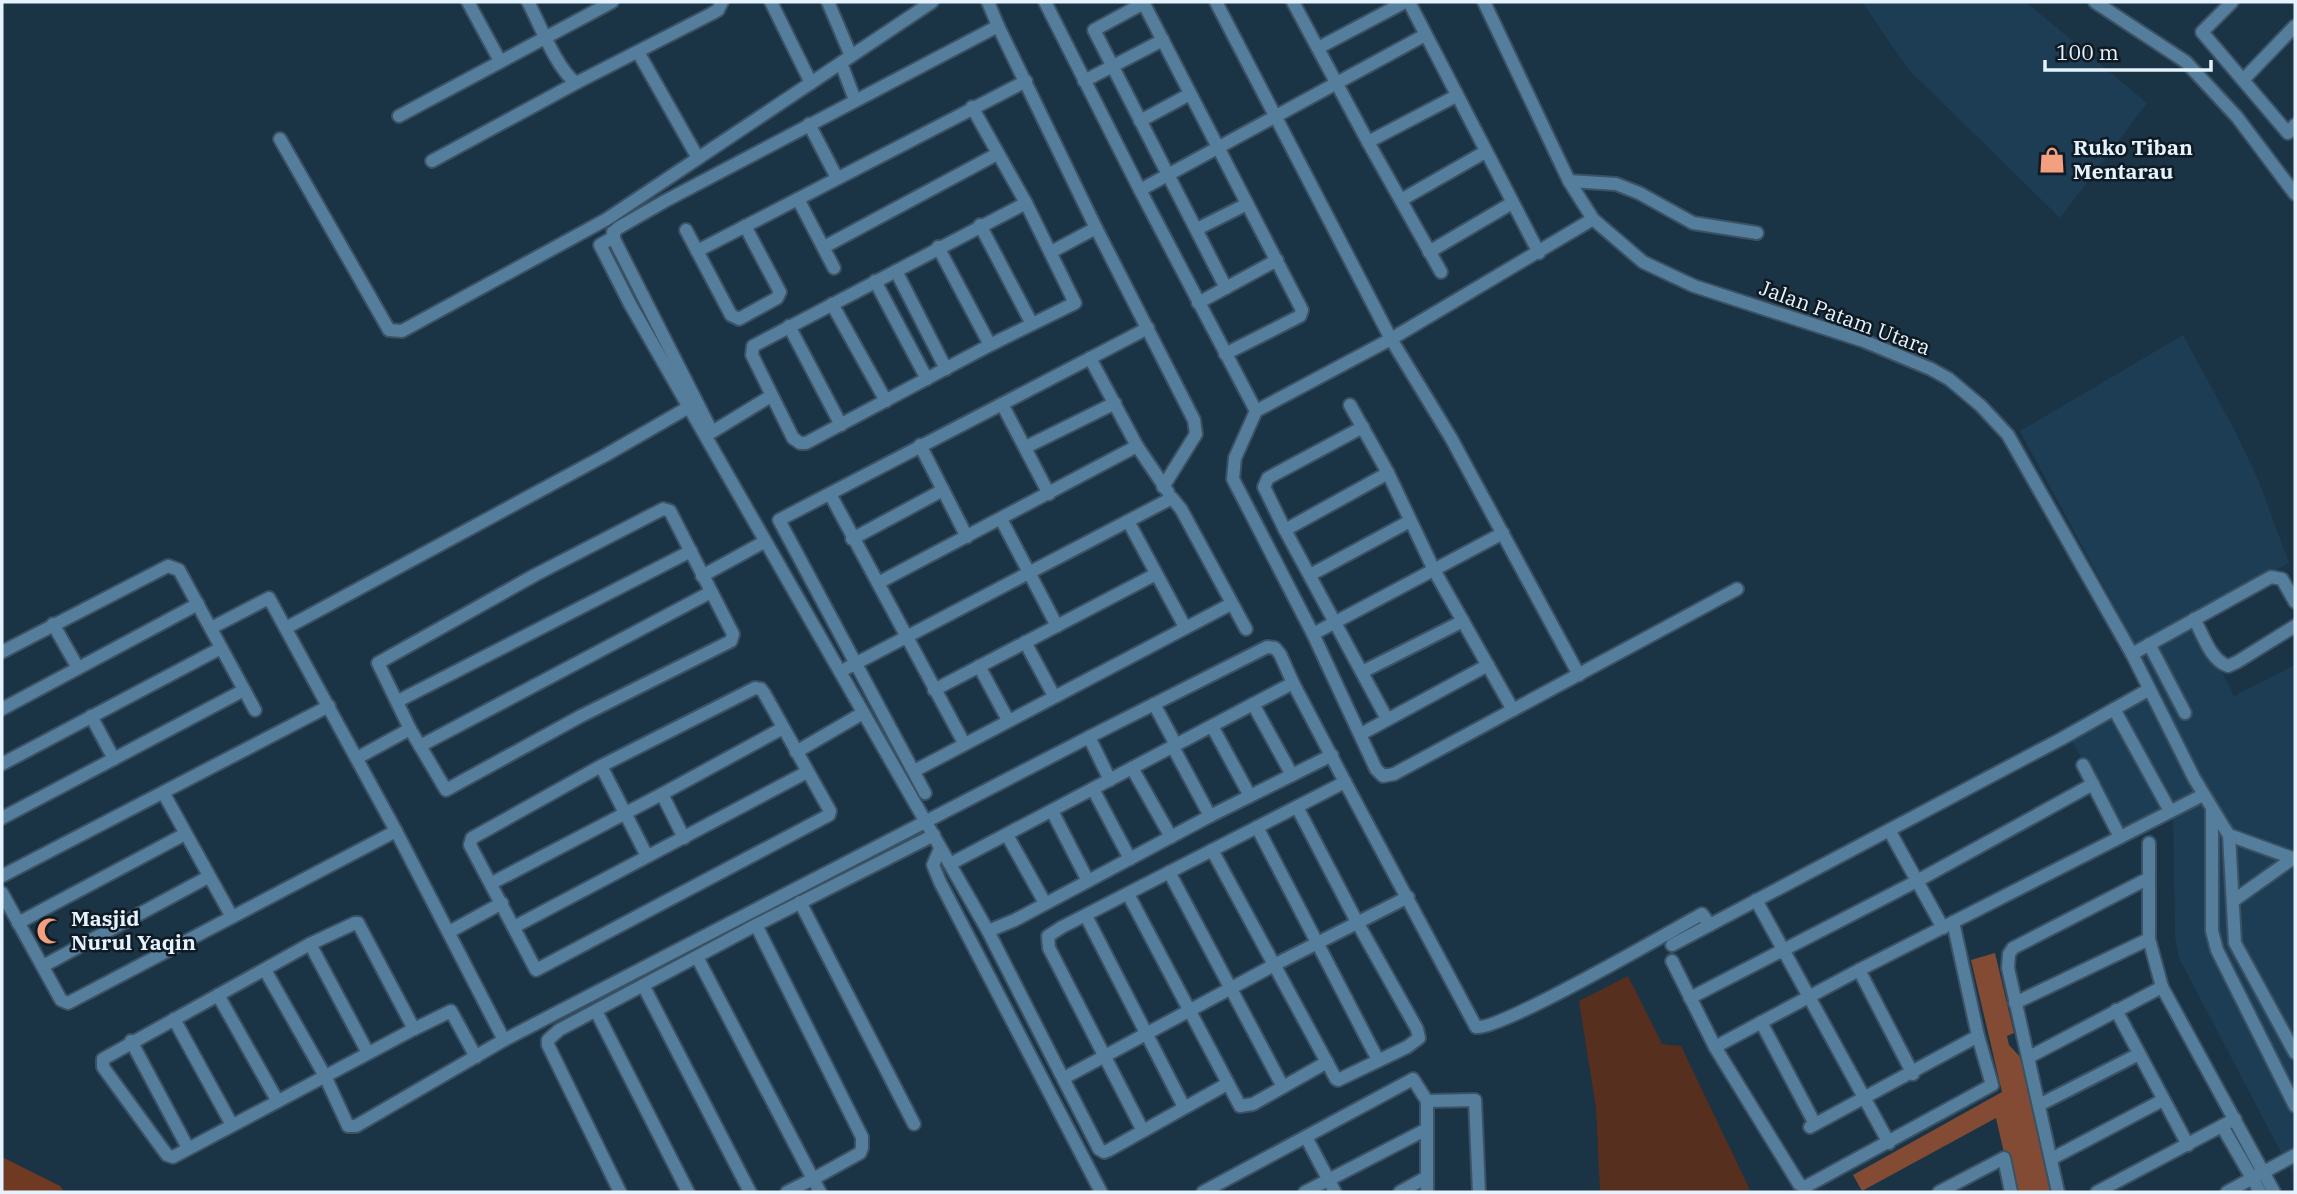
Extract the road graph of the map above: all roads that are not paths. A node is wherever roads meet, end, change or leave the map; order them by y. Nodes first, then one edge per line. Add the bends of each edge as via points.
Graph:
1 (468, 2) edge
2 (528, 2) edge
3 (612, 2) edge
4 (722, 2) edge
5 (771, 2) edge
6 (828, 2) edge
7 (932, 2) edge
8 (988, 2) edge
9 (1045, 2) edge
10 (1144, 2) edge
11 (1216, 2) edge
12 (1293, 2) edge
13 (1407, 2) edge
14 (1484, 2) edge
15 (1493, 2) edge
16 (2095, 2) edge
17 (2232, 2) edge
18 (586, 8) edge
19 (998, 26) junction
20 (2295, 26) edge
21 (546, 35) junction
22 (1425, 35) junction
23 (1163, 40) junction
24 (1318, 48) junction
25 (638, 52) junction
26 (846, 59) junction
27 (500, 61) junction
28 (1112, 66) junction
29 (1519, 74) junction
30 (2243, 80) junction
31 (1026, 81) junction
32 (1084, 81) junction
33 (576, 83) junction
34 (811, 83) junction
35 (1337, 83) junction
36 (1190, 93) junction
37 (1456, 96) junction
38 (855, 100) junction
39 (972, 107) junction
40 (1276, 114) junction
41 (399, 116) dead end
42 (1140, 121) junction
43 (809, 124) junction
44 (2295, 125) edge
45 (280, 139) dead end
46 (1368, 142) junction
47 (1217, 147) junction
48 (1485, 152) junction
49 (998, 154) junction
50 (698, 158) junction
51 (432, 161) dead end
52 (1168, 174) junction
53 (837, 178) junction
54 (1569, 181) junction
55 (1140, 190) junction
56 (2295, 194) edge
57 (798, 199) junction
58 (1401, 200) junction
59 (1026, 203) junction
60 (1513, 203) junction
61 (1247, 204) junction
62 (607, 219) junction
63 (1593, 219) junction
64 (980, 225) junction
65 (745, 226) junction
66 (1096, 228) junction
67 (1197, 229) junction
68 (686, 230) dead end
69 (1757, 233) dead end
70 (614, 235) junction
71 (824, 247) junction
72 (938, 247) junction
73 (697, 251) junction
74 (1051, 251) junction
75 (1429, 252) junction
76 (1539, 253) junction
77 (1277, 260) junction
78 (834, 268) dead end
79 (896, 271) junction
80 (1441, 272) dead end
81 (875, 281) junction
82 (1226, 288) junction
83 (1198, 303) junction
84 (832, 304) junction
85 (1032, 324) junction
86 (789, 326) junction
87 (1148, 328) junction
88 (1391, 339) junction
89 (990, 345) junction
90 (1225, 354) junction
91 (1090, 358) junction
92 (946, 369) junction
93 (927, 379) junction
94 (771, 396) junction
95 (886, 401) junction
96 (1115, 403) junction
97 (1002, 404) junction
98 (1350, 405) dead end
99 (689, 407) junction
100 (1256, 411) junction
101 (841, 425) junction
102 (1363, 427) junction
103 (920, 445) junction
104 (1138, 446) junction
105 (1026, 447) junction
106 (1388, 473) junction
107 (1163, 487) junction
108 (943, 490) junction
109 (830, 494) junction
110 (1049, 494) junction
111 (1172, 498) junction
112 (1001, 519) junction
113 (1128, 521) junction
114 (1410, 521) junction
115 (1285, 530) junction
116 (1503, 533) junction
117 (967, 537) junction
118 (852, 539) junction
119 (764, 542) junction
120 (691, 551) junction
121 (1434, 570) junction
122 (1030, 574) junction
123 (1156, 574) junction
124 (1310, 575) junction
125 (702, 576) junction
126 (878, 583) junction
127 (1737, 589) dead end
128 (711, 592) junction
129 (2295, 602) edge
130 (198, 604) junction
131 (1231, 604) junction
132 (2194, 619) junction
133 (1463, 621) junction
134 (1335, 623) junction
135 (53, 624) junction
136 (1057, 626) junction
137 (2295, 626) edge
138 (1185, 627) junction
139 (211, 628) junction
140 (286, 628) junction
141 (1246, 629) dead end
142 (1313, 634) junction
143 (906, 637) junction
144 (1025, 642) junction
145 (2150, 644) junction
146 (221, 648) junction
147 (2, 652) edge
148 (2132, 653) junction
149 (854, 664) junction
150 (1488, 665) junction
151 (979, 666) junction
152 (78, 668) junction
153 (838, 671) junction
154 (1362, 672) junction
155 (1579, 675) junction
156 (1293, 684) junction
157 (244, 690) junction
158 (934, 690) junction
159 (2148, 690) junction
160 (1054, 696) junction
161 (398, 701) junction
162 (1154, 704) junction
163 (1253, 704) junction
164 (329, 706) junction
165 (2, 709) edge
166 (2114, 709) junction
167 (255, 710) dead end
168 (1513, 710) junction
169 (863, 713) junction
170 (2185, 713) dead end
171 (91, 716) junction
172 (1387, 719) junction
173 (1008, 720) junction
174 (1212, 726) junction
175 (783, 728) junction
176 (410, 729) junction
177 (1361, 733) junction
178 (1088, 737) junction
179 (964, 743) junction
180 (420, 746) junction
181 (1174, 746) junction
182 (796, 752) junction
183 (1332, 755) junction
184 (357, 758) junction
185 (114, 759) junction
186 (2, 764) edge
187 (2083, 765) dead end
188 (601, 766) junction
189 (1132, 768) junction
190 (914, 771) junction
191 (807, 772) junction
192 (1292, 775) junction
193 (1110, 780) junction
194 (1345, 782) junction
195 (2093, 784) junction
196 (1093, 789) junction
197 (164, 793) junction
198 (925, 793) dead end
199 (662, 794) junction
200 (2203, 795) junction
201 (1250, 796) junction
202 (1297, 807) junction
203 (2212, 807) junction
204 (1052, 811) junction
205 (2170, 811) junction
206 (625, 813) junction
207 (1210, 816) junction
208 (2, 818) edge
209 (926, 823) junction
210 (1257, 827) junction
211 (1889, 830) junction
212 (396, 831) junction
213 (185, 834) junction
214 (934, 835) junction
215 (1007, 835) junction
216 (2229, 835) junction
217 (1171, 837) junction
218 (2120, 837) junction
219 (684, 838) junction
220 (2149, 843) dead end
221 (940, 849) junction
222 (1212, 849) junction
223 (647, 856) junction
224 (1130, 859) junction
225 (2294, 859) edge
226 (950, 864) junction
227 (1169, 872) junction
228 (2, 876) edge
229 (208, 877) junction
230 (2148, 878) junction
231 (1088, 881) junction
232 (1917, 881) junction
233 (492, 883) junction
234 (2, 893) edge
235 (1128, 894) junction
236 (1408, 897) junction
237 (1756, 900) junction
238 (2233, 901) junction
239 (800, 902) junction
240 (502, 903) junction
241 (1045, 903) junction
242 (1086, 916) junction
243 (232, 917) junction
244 (1357, 922) junction
245 (18, 923) junction
246 (756, 925) junction
247 (1710, 925) junction
248 (1948, 925) junction
249 (514, 927) junction
250 (988, 931) junction
251 (449, 932) junction
252 (2149, 939) junction
253 (310, 944) junction
254 (1318, 944) junction
255 (1672, 945) dead end
256 (1783, 950) junction
257 (697, 957) junction
258 (1672, 961) dead end
259 (1274, 965) junction
260 (43, 966) junction
261 (265, 970) junction
262 (1859, 970) junction
263 (643, 985) junction
264 (2162, 986) junction
265 (1231, 988) junction
266 (218, 995) junction
267 (1809, 997) junction
268 (1690, 998) junction
269 (2015, 1003) junction
270 (1189, 1010) junction
271 (2116, 1010) junction
272 (596, 1011) junction
273 (174, 1019) junction
274 (1761, 1022) junction
275 (414, 1029) junction
276 (1146, 1033) junction
277 (1978, 1036) junction
278 (504, 1040) junction
279 (131, 1041) junction
280 (1715, 1047) junction
281 (368, 1053) junction
282 (2295, 1053) edge
283 (2139, 1054) junction
284 (1104, 1056) junction
285 (475, 1057) junction
286 (2029, 1057) junction
287 (1378, 1060) junction
288 (1327, 1062) junction
289 (1913, 1074) junction
290 (325, 1076) junction
291 (1063, 1078) junction
292 (1227, 1084) junction
293 (1283, 1087) junction
294 (1865, 1099) junction
295 (277, 1100) junction
296 (2164, 1100) junction
297 (1427, 1101) junction
298 (2039, 1105) junction
299 (2295, 1106) edge
300 (1184, 1107) junction
301 (2235, 1119) junction
302 (914, 1124) dead end
303 (232, 1125) junction
304 (2222, 1126) junction
305 (1427, 1129) junction
306 (1143, 1131) junction
307 (1306, 1137) junction
308 (1889, 1143) junction
309 (2188, 1145) junction
310 (188, 1148) junction
311 (2295, 1155) edge
312 (2051, 1159) junction
313 (2258, 1175) junction
314 (1427, 1177) junction
315 (813, 1179) junction
316 (1328, 1180) junction
317 (620, 1192) edge
318 (688, 1192) edge
319 (750, 1192) edge
320 (787, 1192) edge
321 (820, 1192) edge
322 (1101, 1192) edge
323 (1203, 1192) edge
324 (1305, 1192) edge
325 (1335, 1192) edge
326 (1399, 1192) edge
327 (1427, 1192) edge
328 (1479, 1192) edge
329 (1939, 1192) edge
330 (2011, 1192) edge
331 (2058, 1192) edge
332 (2097, 1192) edge
333 (2227, 1192) edge
334 (2260, 1192) edge
335 (2274, 1192) edge

1 - 27 street
2 - 21 street
3 - 18 street
4 - 25 street via 718,10
5 - 34 street
6 - 26 street
7 - 26 street
8 - 19 street
9 - 32 street
10 - 23 street
10 - 28 street via 1094,30
11 - 40 street
12 - 24 street
13 - 22 street
13 - 24 street
14 - 29 street, Jalan Patam Utara
15 - 29 street via 1520,60
16 - 56 street via 2186,62 2237,117
17 - 30 street via 2202,32
18 - 21 street
19 - 31 street
19 - 38 street
20 - 30 street
21 - 27 street
21 - 33 street via 568,78
22 - 35 street
22 - 37 street
23 - 28 street
23 - 36 street
24 - 35 street
25 - 33 street
25 - 50 street
26 - 34 street
26 - 38 street
27 - 41 street
28 - 32 street
28 - 42 street
29 - 54 street, Jalan Patam Utara
30 - 44 street via 2288,133
31 - 39 street
31 - 66 street
32 - 55 street
33 - 51 street
34 - 50 street
35 - 40 street
35 - 46 street
36 - 42 street
36 - 47 street
37 - 46 street
37 - 48 street
38 - 43 street
39 - 49 street
39 - 53 street
40 - 47 street
40 - 88 street
42 - 52 street
43 - 53 street
43 - 70 street via 665,201
45 - 62 street via 389,330 402,331
46 - 58 street
47 - 52 street
47 - 61 street
48 - 58 street
48 - 60 street
49 - 59 street
49 - 71 street
50 - 62 street
52 - 55 street
52 - 67 street
53 - 57 street
54 - 63 street, Jalan Patam Utara
54 - 69 street via 1616,184 1693,223
55 - 83 street
57 - 65 street
57 - 71 street
58 - 75 street
59 - 64 street
59 - 74 street
60 - 75 street
60 - 76 street
61 - 67 street
61 - 77 street
62 - 70 street
63 - 76 street
63 - 148 street, Jalan Patam Utara via 1643,262 1693,285 1864,341 1949,379 2008,435
64 - 72 street
64 - 85 street
65 - 73 street
65 - 73 street via 779,292 777,298 739,319 731,315
66 - 74 street
66 - 87 street
67 - 82 street
68 - 73 street
70 - 94 street via 712,432
70 - 99 street via 600,245
71 - 78 street
72 - 79 street
72 - 89 street
74 - 85 street via 1075,303
75 - 80 street
76 - 88 street
77 - 82 street
77 - 90 street via 1302,310 1300,316
79 - 81 street
79 - 92 street
81 - 84 street
81 - 93 street
82 - 83 street
83 - 90 street
84 - 86 street
84 - 95 street
85 - 89 street
86 - 94 street via 751,348
86 - 101 street
87 - 91 street
87 - 107 street via 1196,428
88 - 100 street
88 - 116 street
89 - 92 street
90 - 100 street
91 - 96 street
91 - 97 street
92 - 93 street
93 - 95 street
94 - 101 street via 800,443
95 - 101 street
96 - 104 street
96 - 105 street
97 - 103 street
97 - 105 street
98 - 102 street
99 - 119 street
99 - 140 street
100 - 142 street via 1235,458 1233,479
102 - 106 street
102 - 115 street via 1268,478 1264,487
103 - 108 street
103 - 109 street
104 - 107 street
104 - 110 street
105 - 110 street
106 - 114 street
106 - 115 street
107 - 111 street
108 - 117 street
108 - 118 street
109 - 118 street
109 - 149 street via 779,520
110 - 112 street
111 - 113 street
111 - 131 street
112 - 117 street
112 - 122 street
113 - 122 street
113 - 123 street
114 - 121 street
114 - 124 street
115 - 124 street
116 - 121 street
116 - 155 street
117 - 126 street
118 - 126 street
119 - 125 street
119 - 153 street
120 - 125 street
120 - 161 street
120 - 161 street via 670,511 663,509 381,659 379,667
121 - 133 street
121 - 134 street
122 - 136 street
122 - 143 street
123 - 136 street
123 - 138 street
124 - 134 street
125 - 128 street
126 - 143 street
127 - 155 street
128 - 180 street
128 - 180 street via 733,634 731,641 581,716 450,789 443,787
129 - 132 street via 2282,579 2271,577
130 - 135 street via 179,570 168,566
130 - 139 street
130 - 152 street
131 - 138 street
131 - 141 street
132 - 137 street via 2218,661 2228,666
132 - 145 street
133 - 150 street
133 - 154 street
134 - 142 street
134 - 154 street
135 - 147 street
135 - 152 street
136 - 144 street
138 - 160 street
139 - 140 street via 269,598
139 - 146 street
140 - 164 street
142 - 177 street
143 - 149 street
143 - 158 street
144 - 151 street
144 - 160 street
145 - 148 street
145 - 170 street
146 - 157 street
146 - 171 street
148 - 159 street, Jalan Patam Utara
149 - 153 street
149 - 190 street
150 - 168 street
150 - 172 street
151 - 158 street
151 - 173 street
152 - 165 street
153 - 169 street
154 - 172 street
155 - 168 street
156 - 162 street via 1280,654 1267,647
156 - 163 street
156 - 183 street
157 - 167 street
157 - 185 street
158 - 179 street
159 - 166 street
159 - 200 street, Jalan Patam Utara
160 - 173 street
161 - 176 street
162 - 178 street
162 - 181 street
163 - 174 street
163 - 192 street
164 - 184 street
164 - 197 street
166 - 205 street
166 - 211 street
168 - 177 street via 1388,776 1376,769
169 - 182 street
169 - 209 street
171 - 185 street
171 - 186 street
172 - 177 street
173 - 179 street
174 - 181 street
174 - 201 street
175 - 182 street
175 - 188 street via 763,690 755,688
175 - 199 street
176 - 180 street
176 - 184 street
178 - 193 street
178 - 209 street
179 - 190 street
181 - 189 street
181 - 207 street
182 - 191 street
183 - 192 street
183 - 194 street
184 - 212 street
185 - 208 street
187 - 195 street
188 - 206 street
188 - 233 street via 472,838 470,845
189 - 193 street
189 - 217 street
190 - 198 street
191 - 219 street
191 - 249 street via 830,811 825,818 540,970 533,967
192 - 201 street
193 - 196 street
194 - 202 street
194 - 236 street
195 - 218 street
195 - 232 street
196 - 204 street
196 - 224 street
197 - 213 street
197 - 228 street
199 - 206 street
199 - 219 street
200 - 203 street, Jalan Patam Utara
200 - 205 street
201 - 207 street
202 - 210 street
202 - 244 street
203 - 216 street, Jalan Patam Utara
203 - 299 street via 2212,931 2217,950
204 - 215 street
204 - 231 street
205 - 218 street
206 - 223 street
206 - 233 street
207 - 217 street
209 - 214 street
209 - 278 street
210 - 222 street
210 - 254 street
211 - 232 street
211 - 237 street
212 - 243 street
212 - 251 street
213 - 229 street
213 - 245 street
214 - 221 street
214 - 239 street
215 - 226 street
215 - 241 street
216 - 225 street
216 - 238 street
217 - 224 street
218 - 248 street
219 - 223 street
220 - 230 street
221 - 226 street
221 - 322 street via 933,865 940,882
222 - 227 street
222 - 259 street
223 - 249 street
224 - 231 street
225 - 238 street
226 - 250 street
227 - 235 street
227 - 265 street
229 - 243 street
229 - 260 street
230 - 252 street
230 - 269 street via 2013,948 2008,968
231 - 241 street
232 - 248 street
232 - 256 street
233 - 240 street
234 - 245 street
235 - 242 street
235 - 270 street
236 - 244 street
236 - 247 street via 1466,1011 1481,1028 1531,1007 1702,914
237 - 247 street
237 - 256 street
238 - 282 street via 2235,943
239 - 246 street
239 - 302 street
240 - 249 street
240 - 251 street
241 - 250 street
242 - 276 street
242 - 284 street via 1054,931 1046,942
243 - 260 street via 68,1003 61,1000
244 - 254 street
244 - 287 street via 1420,1035 1407,1047
245 - 260 street
246 - 257 street
246 - 315 street via 862,1137 860,1153
247 - 255 street
248 - 262 street
248 - 277 street
250 - 291 street
251 - 278 street
252 - 264 street
252 - 269 street
253 - 261 street
253 - 275 street via 358,923
253 - 281 street
254 - 259 street
254 - 287 street
256 - 267 street
256 - 268 street
257 - 263 street
257 - 315 street
258 - 268 street
259 - 265 street
259 - 288 street
261 - 266 street
261 - 290 street
262 - 267 street
262 - 289 street
263 - 272 street
263 - 319 street
264 - 271 street
264 - 301 street
265 - 270 street
265 - 293 street
266 - 273 street
266 - 295 street
267 - 274 street
267 - 294 street
268 - 280 street
269 - 286 street
270 - 276 street
270 - 292 street
271 - 283 street
271 - 286 street
272 - 317 street via 553,1034 548,1045
272 - 318 street
273 - 279 street
273 - 303 street
274 - 280 street
274 - 294 street via 1813,1126
275 - 281 street
275 - 285 street via 451,1011
276 - 284 street
276 - 300 street
277 - 289 street
277 - 308 street via 1992,1085
278 - 285 street
279 - 310 street
279 - 310 street via 103,1059 103,1067 167,1155 173,1157
280 - 308 street via 1801,1185 1810,1186
281 - 290 street
283 - 296 street
283 - 298 street
284 - 291 street
284 - 306 street
285 - 290 street via 352,1126 348,1126
286 - 298 street
287 - 288 street via 1338,1080
288 - 293 street
289 - 294 street
290 - 295 street
291 - 306 street via 1099,1149 1104,1152
292 - 293 street via 1242,1107
292 - 300 street
294 - 308 street
295 - 303 street
296 - 309 street
296 - 312 street
297 - 305 street
297 - 307 street via 1413,1079
297 - 328 street via 1475,1100
298 - 312 street
300 - 306 street
301 - 304 street
301 - 313 street
303 - 310 street
304 - 309 street
304 - 313 street
305 - 314 street
305 - 316 street
307 - 316 street
307 - 323 street
309 - 332 street
311 - 313 street
312 - 331 street
313 - 333 street
313 - 334 street
313 - 335 street
314 - 326 street
314 - 327 street
315 - 320 street
315 - 321 street
316 - 324 street
316 - 325 street
329 - 330 street via 2004,1158

